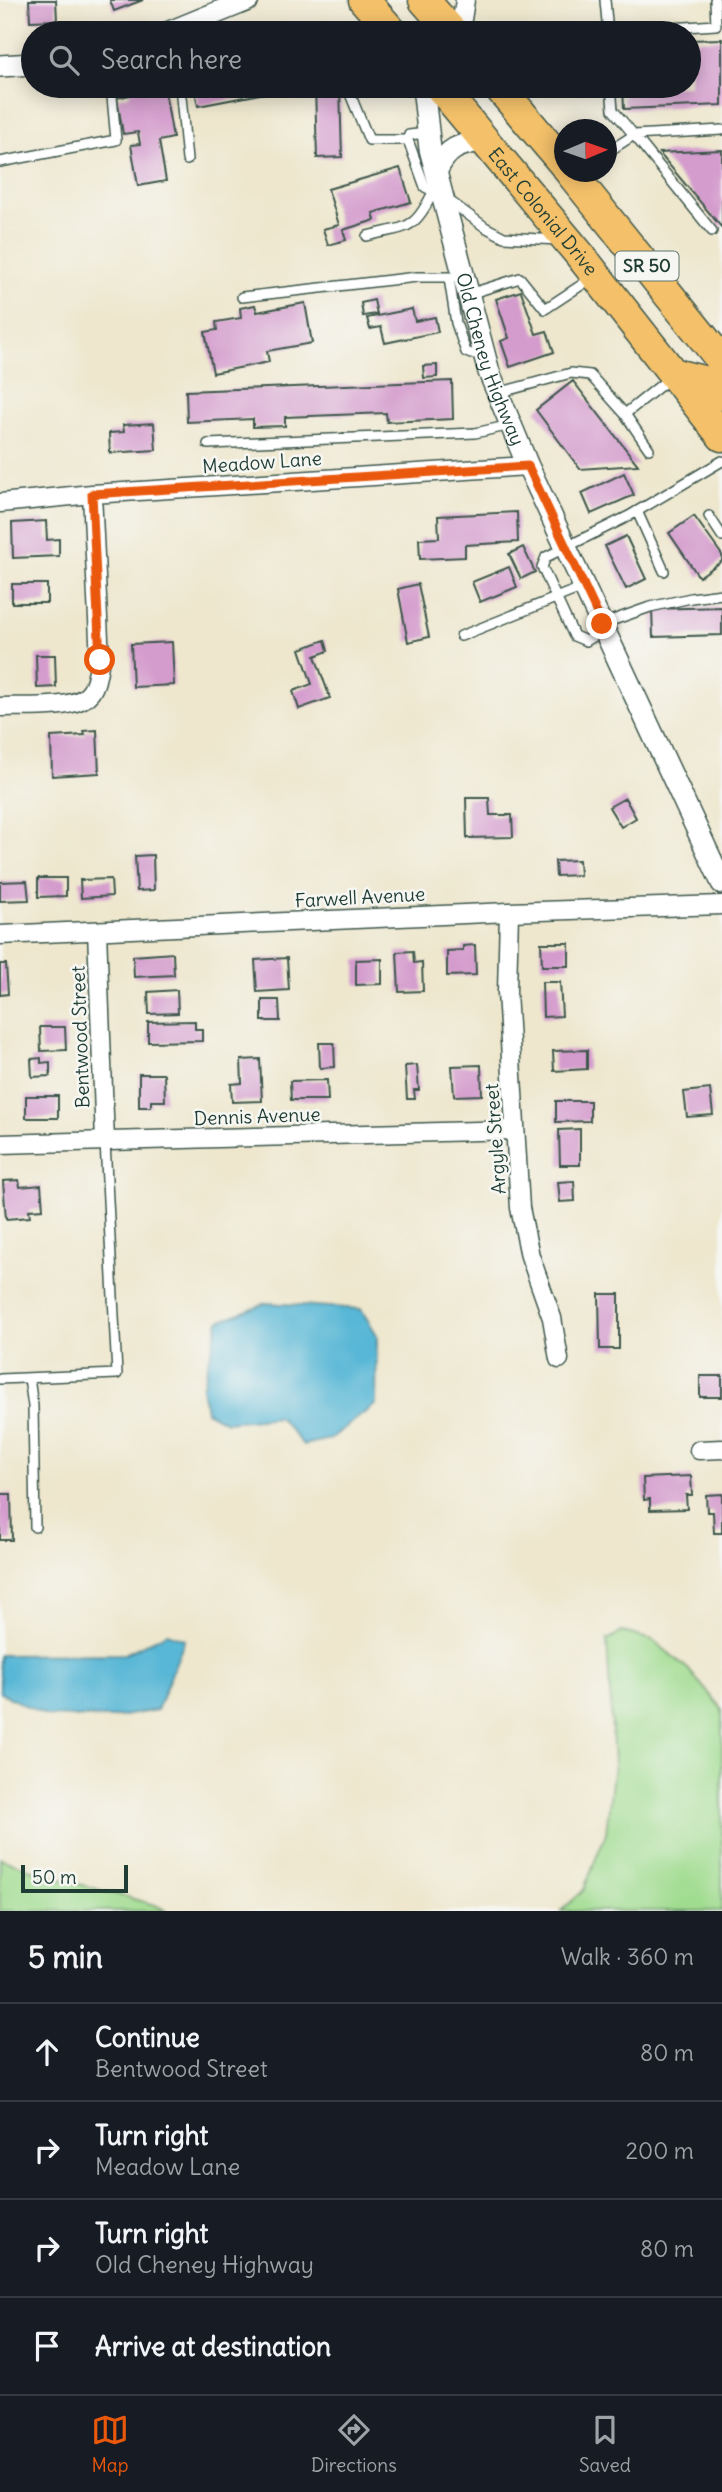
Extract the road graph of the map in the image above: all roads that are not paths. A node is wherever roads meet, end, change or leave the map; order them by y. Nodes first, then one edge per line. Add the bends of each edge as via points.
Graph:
1 (247, 0) edge
2 (364, 0) edge
3 (424, 0) edge
4 (465, 0) edge
5 (605, 0) edge
6 (715, 0) edge
7 (197, 21) edge
8 (382, 21) edge
9 (442, 21) edge
10 (462, 21) edge
11 (607, 21) edge
12 (719, 25) edge
13 (701, 26) edge
14 (21, 65) edge
15 (0, 66) edge
16 (112, 98) edge
17 (181, 98) edge
18 (352, 98) edge
19 (422, 98) edge
20 (449, 98) edge
21 (508, 98) edge
22 (612, 98) edge
23 (722, 130) edge
24 (634, 135) junction
25 (418, 137) junction
26 (486, 140) junction
27 (617, 146) edge
28 (554, 150) edge
29 (187, 160) dead end
30 (0, 162) edge
31 (437, 170) junction
32 (581, 182) edge
33 (439, 194) junction
34 (712, 230) dead end
35 (367, 236) dead end
36 (582, 257) junction
37 (460, 283) junction
38 (242, 297) dead end
39 (696, 328) junction
40 (722, 361) edge
41 (675, 374) junction
42 (497, 393) junction
43 (722, 395) edge
44 (625, 414) junction
45 (511, 425) junction
46 (722, 436) edge
47 (208, 444) dead end
48 (649, 449) dead end
49 (722, 461) edge
50 (528, 466) junction
51 (92, 494) junction
52 (0, 503) edge
53 (637, 511) junction
54 (709, 516) dead end
55 (722, 536) edge
56 (565, 546) junction
57 (664, 571) dead end
58 (584, 586) junction
59 (722, 594) edge
60 (556, 599) junction
61 (603, 627) junction
62 (461, 636) dead end
63 (0, 707) edge
64 (722, 882) edge
65 (722, 905) edge
66 (509, 912) junction
67 (97, 930) junction
68 (0, 935) edge
69 (515, 1130) junction
70 (105, 1142) junction
71 (0, 1144) edge
72 (559, 1359) dead end
73 (29, 1378) junction
74 (0, 1379) edge
75 (722, 1449) edge
76 (699, 1450) dead end
77 (36, 1527) dead end

1 - 7 street
2 - 8 highway
3 - 9 highway
4 - 10 street
5 - 11 lane
6 - 12 lane
12 - 13 lane
14 - 15 street
16 - 30 lane via 116,140
17 - 29 lane
18 - 25 lane via 369,140
19 - 25 street, Old Cheney Highway
20 - 26 highway, East Colonial Drive / SR 50
21 - 28 highway, SR 50
22 - 24 lane via 613,110
23 - 24 lane
24 - 27 lane
24 - 34 lane
25 - 31 street, Old Cheney Highway
25 - 33 lane via 425,187
26 - 31 street via 447,152
26 - 36 highway, East Colonial Drive / SR 50
31 - 33 street, Old Cheney Highway
32 - 39 highway, SR 50
33 - 35 lane via 411,225
33 - 36 lane via 504,237
33 - 37 street, Old Cheney Highway
36 - 37 lane via 545,309 520,278
36 - 39 highway via 662,323 679,330
36 - 41 highway, East Colonial Drive / SR 50
37 - 38 lane via 416,277
37 - 42 street, Old Cheney Highway
39 - 40 highway, SR 50
41 - 43 highway via 703,381
41 - 44 lane
41 - 46 highway, East Colonial Drive / SR 50
42 - 44 lane via 571,373 590,375
42 - 45 street, Old Cheney Highway
44 - 48 lane
45 - 47 lane via 475,433
45 - 50 street, Old Cheney Highway
49 - 53 lane
50 - 51 street, Meadow Lane
50 - 56 street, Old Cheney Highway
51 - 52 street, Meadow Lane
51 - 63 street via 100,660 96,683 86,697 69,704
53 - 56 lane
53 - 57 lane
54 - 55 lane
56 - 58 street, Old Cheney Highway
56 - 60 lane via 546,557 542,567
58 - 60 lane
58 - 61 street, Old Cheney Highway
59 - 61 lane via 650,607
60 - 61 lane via 574,636 586,641
60 - 62 lane
61 - 64 street, Old Cheney Highway
65 - 66 street, Farwell Avenue
66 - 67 street, Farwell Avenue
66 - 69 street, Argyle Street via 507,992
67 - 68 street, Farwell Avenue
67 - 70 street, Bentwood Street
69 - 70 street, Dennis Avenue
69 - 72 street, Argyle Street via 520,1208
70 - 71 street, Dennis Avenue
70 - 73 lane via 117,1374
73 - 74 lane
73 - 77 lane
75 - 76 street

